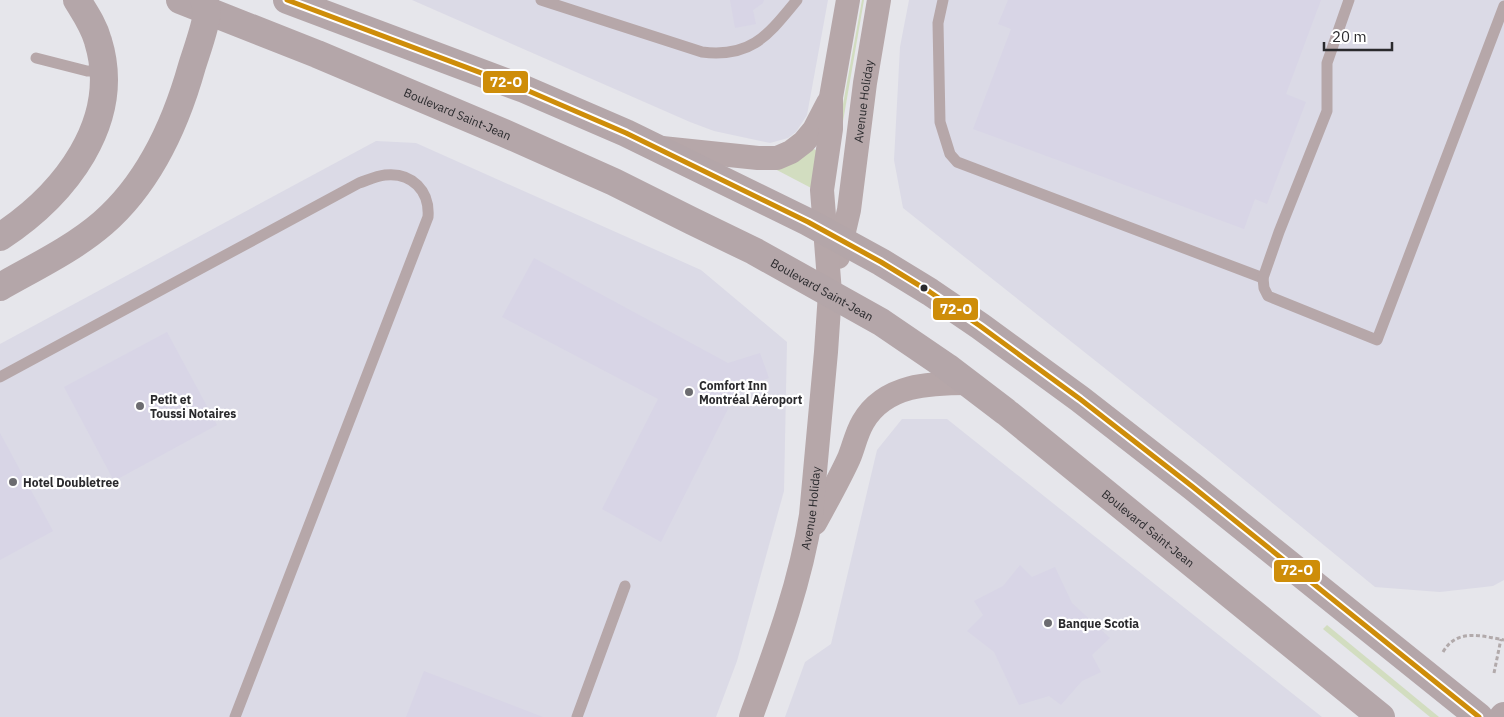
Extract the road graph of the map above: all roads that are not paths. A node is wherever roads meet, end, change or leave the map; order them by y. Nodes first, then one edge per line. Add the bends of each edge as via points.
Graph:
1 (77, 0) edge
2 (180, 0) edge
3 (287, 0) edge
4 (329, 0) edge
5 (541, 0) edge
6 (797, 0) edge
7 (848, 0) edge
8 (879, 0) edge
9 (943, 0) edge
10 (1349, 0) edge
11 (206, 6) edge
12 (1504, 6) edge
13 (359, 27) junction
14 (36, 58) dead end
15 (103, 71) junction
16 (831, 97) junction
17 (658, 147) junction
18 (833, 236) junction
19 (0, 238) edge
20 (1263, 278) junction
21 (0, 287) edge
22 (830, 293) junction
23 (0, 377) edge
24 (969, 383) junction
25 (808, 538) junction
26 (625, 586) dead end
27 (235, 717) edge
28 (577, 717) edge
29 (751, 717) edge
30 (1381, 717) edge
31 (1479, 717) edge

1 - 15 main road via 98,41
2 - 11 main road, Boulevard Saint-Jean
3 - 13 main road
4 - 13 main road
5 - 6 lane via 702,52 719,54 742,50 761,39
7 - 16 street, Avenue Holiday
8 - 18 street, Avenue Holiday via 849,210
9 - 20 lane via 938,24 940,122 950,154 957,162
10 - 20 lane via 1326,63 1327,111
11 - 21 main road via 179,106 141,181 103,222
11 - 22 main road, Boulevard Saint-Jean via 614,182 754,251
12 - 20 lane via 1377,340 1268,296
13 - 17 main road via 524,89
14 - 15 lane via 87,71
15 - 19 main road via 102,106 97,124 81,154 48,197
16 - 17 street via 810,136 791,152 777,158
16 - 18 street, Avenue Holiday via 831,129 822,190
17 - 18 main road
18 - 22 street, Avenue Holiday
18 - 31 main road via 930,292 1032,363 1193,487
22 - 24 main road, Boulevard Saint-Jean via 901,334
22 - 25 street, Avenue Holiday
23 - 27 lane via 359,183 388,175 404,176 422,189 429,207 428,217
24 - 25 street via 914,386 892,395 874,408 862,423 850,456
24 - 30 main road, Boulevard Saint-Jean
25 - 29 street, Avenue Holiday via 789,610
26 - 28 lane

